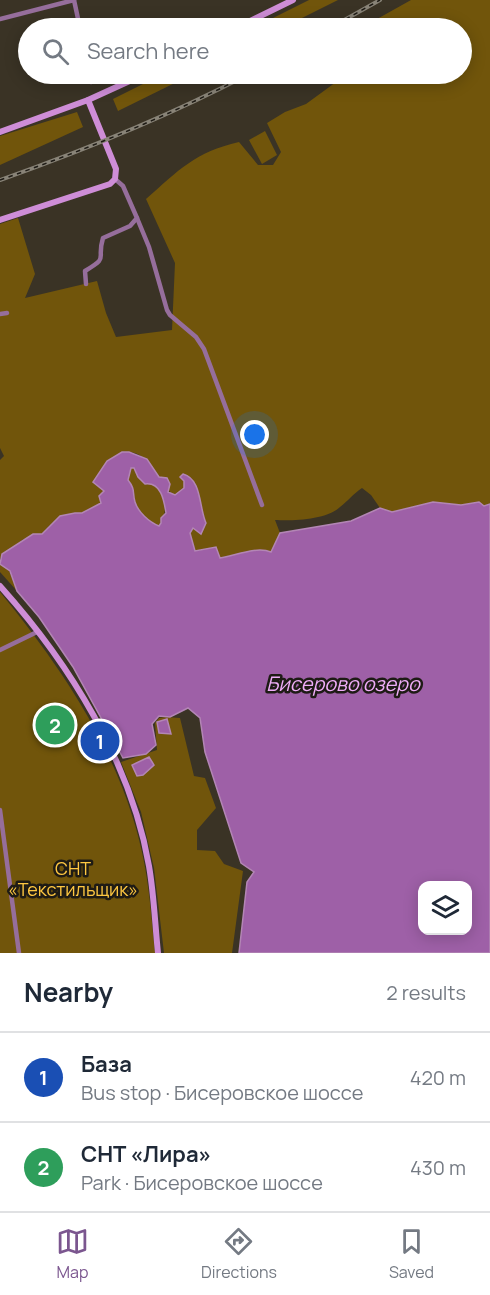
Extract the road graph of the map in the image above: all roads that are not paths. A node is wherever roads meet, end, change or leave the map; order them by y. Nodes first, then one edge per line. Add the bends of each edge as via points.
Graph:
1 (74, 0) edge
2 (293, 0) edge
3 (78, 18) edge
4 (256, 18) edge
5 (0, 19) edge
6 (124, 84) edge
7 (88, 100) junction
8 (0, 132) edge
9 (116, 179) junction
10 (137, 218) junction
11 (0, 220) edge
12 (86, 284) dead end
13 (7, 313) dead end
14 (0, 314) edge
15 (262, 505) dead end
16 (0, 586) edge
17 (37, 632) junction
18 (0, 650) edge
19 (0, 810) edge
20 (19, 953) edge
21 (158, 953) edge

1 - 3 street
1 - 5 street
2 - 4 main road
6 - 7 main road
7 - 8 main road
7 - 9 main road via 116,169
9 - 10 street
9 - 11 main road
10 - 12 street via 130,226 103,238 101,260 85,271
10 - 15 street via 167,310 204,349
13 - 14 street
16 - 17 main road
17 - 18 street
17 - 21 main road via 82,697 124,779 149,866
19 - 20 street

